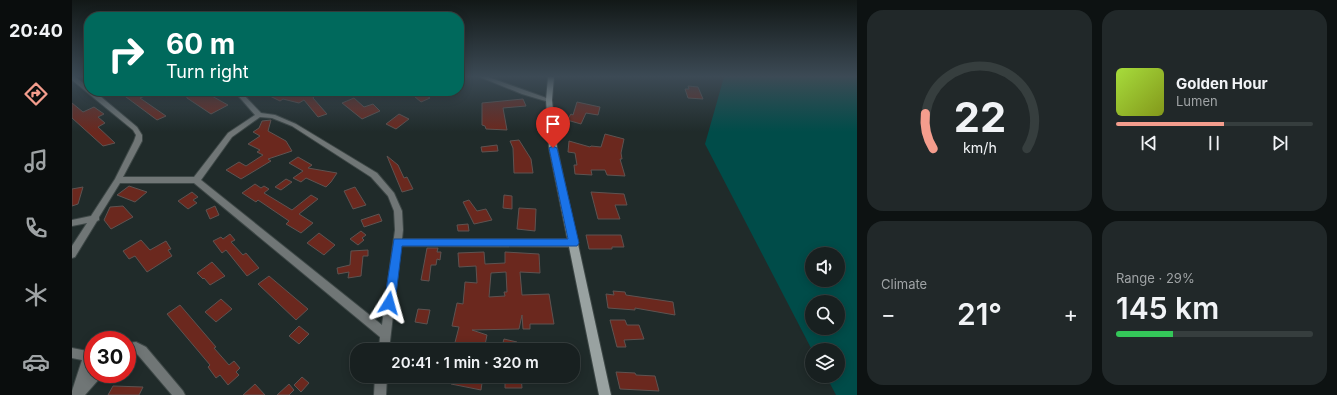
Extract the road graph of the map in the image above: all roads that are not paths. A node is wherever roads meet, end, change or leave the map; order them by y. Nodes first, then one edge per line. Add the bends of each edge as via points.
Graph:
1 (531, 95) edge
2 (549, 95) edge
3 (95, 96) edge
4 (243, 96) edge
5 (549, 100) junction
6 (259, 114) junction
7 (118, 180) junction
8 (196, 180) junction
9 (96, 218) junction
10 (72, 223) edge
11 (398, 242) junction
12 (574, 243) junction
13 (72, 254) edge
14 (385, 334) junction
15 (384, 343) edge
16 (136, 347) edge
17 (72, 353) edge
18 (84, 355) edge
19 (84, 376) edge
20 (88, 383) edge
21 (381, 383) edge
22 (77, 395) edge
23 (179, 395) edge
24 (380, 395) edge
25 (605, 395) edge

1 - 5 street
2 - 5 street
3 - 7 street via 139,135
4 - 6 street via 249,106
5 - 12 street via 553,148
6 - 8 street via 230,135
6 - 11 street via 294,124 374,174 391,195 398,211
7 - 8 street
7 - 9 street
8 - 14 street
9 - 10 street
9 - 13 street
11 - 12 street
11 - 14 street
12 - 25 street
14 - 15 street
16 - 23 street
17 - 18 street
19 - 22 street
20 - 22 street
21 - 24 street

